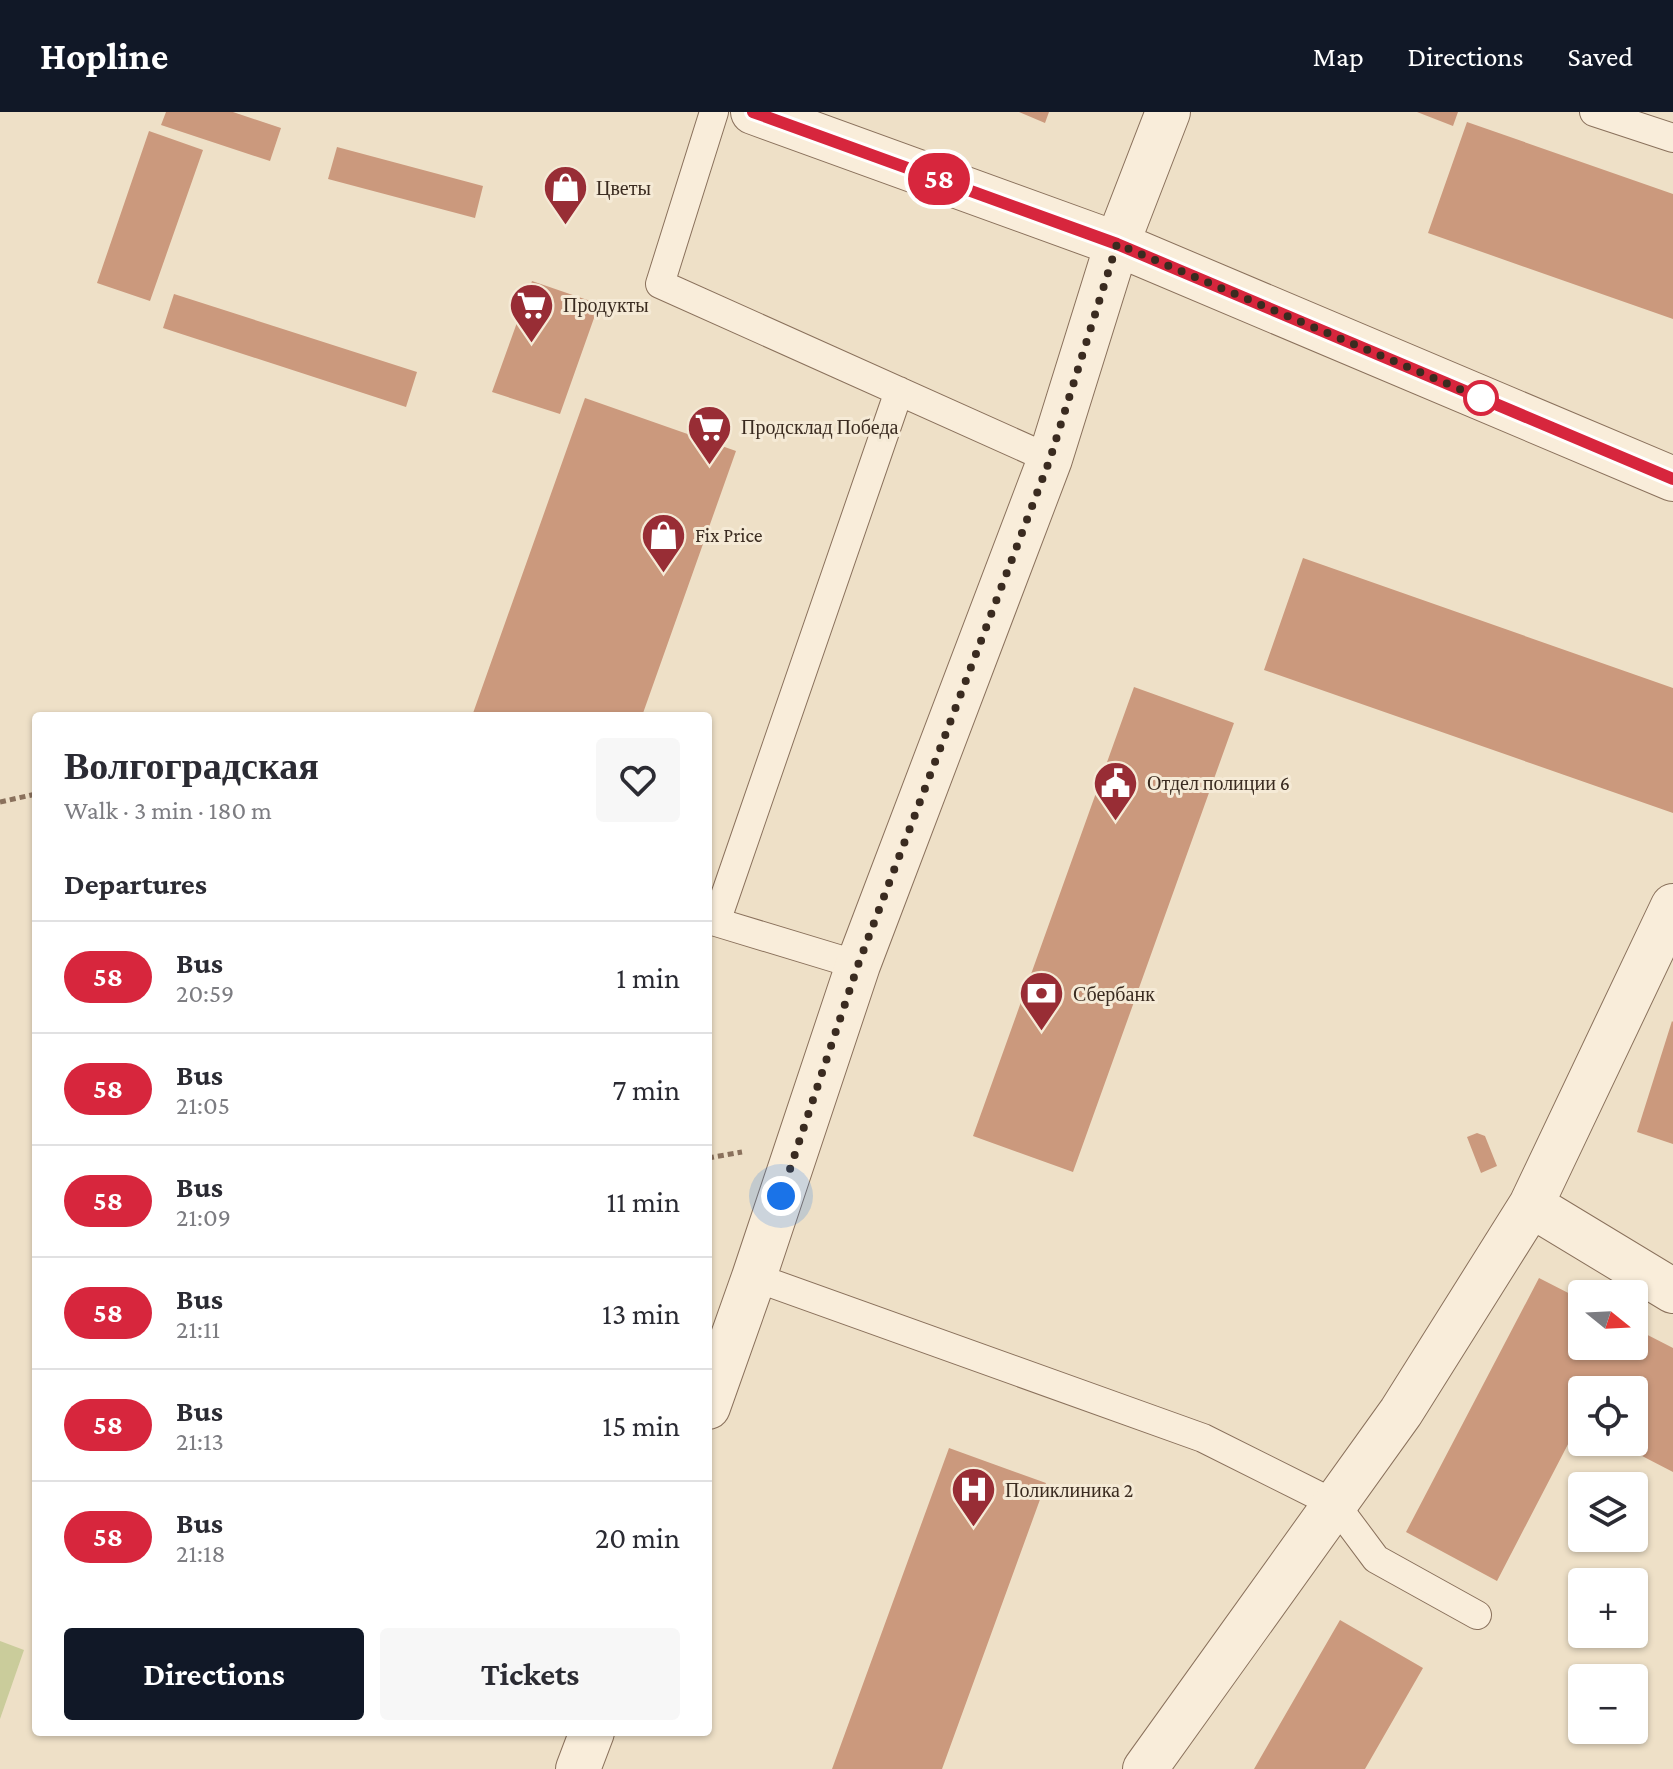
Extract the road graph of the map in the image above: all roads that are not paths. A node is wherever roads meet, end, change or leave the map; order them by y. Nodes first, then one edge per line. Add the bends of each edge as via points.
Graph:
1 (714, 112) edge
2 (753, 112) edge
3 (1168, 112) edge
4 (1594, 112) edge
5 (1673, 138) edge
6 (1117, 244) junction
7 (899, 391) junction
8 (1050, 459) junction
9 (1673, 479) edge
10 (1673, 906) edge
11 (858, 965) junction
12 (1531, 1205) junction
13 (754, 1277) junction
14 (1673, 1291) edge
15 (712, 1396) edge
16 (1335, 1504) junction
17 (1477, 1615) dead end
18 (590, 1736) edge
19 (578, 1769) edge
20 (1145, 1769) edge

1 - 7 lane via 660,284
2 - 6 street
3 - 6 street
4 - 5 lane
6 - 8 street
6 - 9 street
7 - 8 lane
7 - 11 lane via 716,922
8 - 11 street
10 - 12 street
11 - 13 street
12 - 14 street
12 - 16 street via 1401,1412
13 - 15 street
13 - 16 lane via 1203,1438
16 - 17 lane via 1376,1559
16 - 20 street
18 - 19 street

